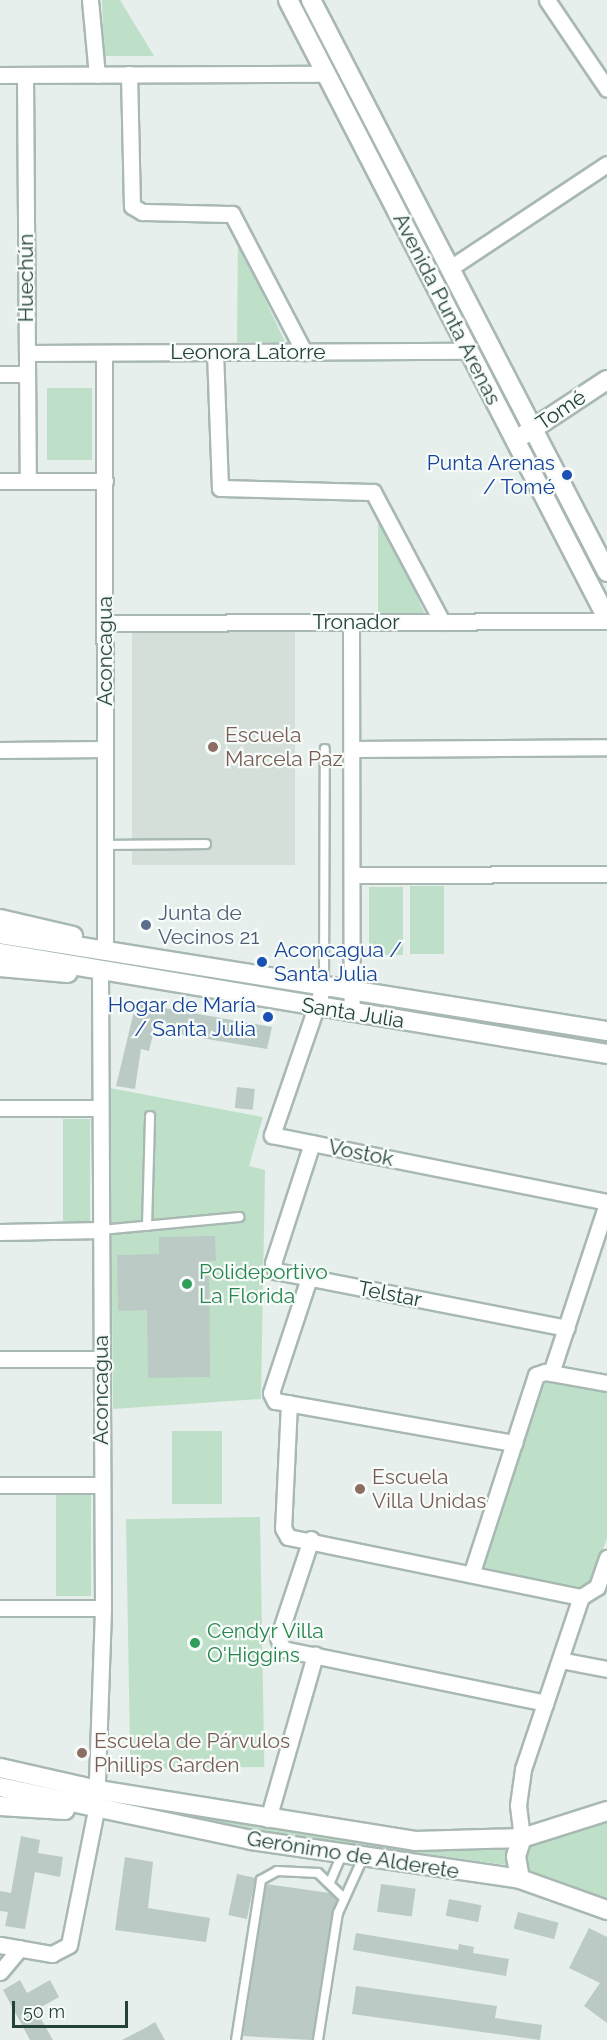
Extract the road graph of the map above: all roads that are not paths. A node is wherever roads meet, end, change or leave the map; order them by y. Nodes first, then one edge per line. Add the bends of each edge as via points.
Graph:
1 (90, 0) edge
2 (288, 0) edge
3 (311, 0) edge
4 (547, 0) edge
5 (326, 74) junction
6 (0, 75) edge
7 (25, 75) junction
8 (97, 75) junction
9 (129, 75) junction
10 (607, 89) edge
11 (607, 164) edge
12 (450, 268) junction
13 (469, 351) junction
14 (215, 352) junction
15 (304, 352) junction
16 (27, 353) junction
17 (104, 353) junction
18 (0, 374) edge
19 (27, 374) junction
20 (607, 380) edge
21 (533, 429) junction
22 (516, 441) junction
23 (0, 481) edge
24 (28, 481) junction
25 (105, 481) junction
26 (607, 572) edge
27 (607, 619) edge
28 (351, 622) junction
29 (442, 622) junction
30 (105, 623) junction
31 (607, 747) edge
32 (105, 749) junction
33 (325, 749) dead end
34 (352, 749) junction
35 (0, 750) edge
36 (105, 844) junction
37 (206, 844) dead end
38 (607, 874) edge
39 (352, 875) junction
40 (0, 919) edge
41 (0, 934) edge
42 (105, 948) junction
43 (0, 953) edge
44 (0, 967) edge
45 (100, 971) junction
46 (324, 984) junction
47 (352, 988) junction
48 (315, 1007) junction
49 (352, 1013) junction
50 (607, 1031) edge
51 (607, 1054) edge
52 (0, 1108) edge
53 (100, 1108) junction
54 (150, 1116) dead end
55 (312, 1143) junction
56 (607, 1203) edge
57 (239, 1217) dead end
58 (147, 1226) junction
59 (100, 1230) junction
60 (0, 1232) edge
61 (601, 1240) edge
62 (309, 1278) junction
63 (566, 1328) junction
64 (0, 1359) edge
65 (101, 1359) junction
66 (551, 1373) junction
67 (607, 1383) edge
68 (289, 1403) junction
69 (514, 1443) junction
70 (0, 1485) edge
71 (102, 1485) junction
72 (311, 1539) junction
73 (607, 1558) edge
74 (472, 1572) junction
75 (580, 1597) junction
76 (0, 1608) edge
77 (103, 1608) junction
78 (315, 1655) junction
79 (560, 1660) junction
80 (607, 1669) edge
81 (545, 1703) junction
82 (0, 1768) edge
83 (0, 1787) edge
84 (98, 1790) junction
85 (27, 1792) junction
86 (0, 1806) edge
87 (96, 1810) junction
88 (607, 1810) edge
89 (268, 1818) junction
90 (522, 1838) junction
91 (342, 1854) junction
92 (363, 1858) junction
93 (520, 1879) junction
94 (331, 1880) junction
95 (343, 1897) junction
96 (607, 1910) edge
97 (0, 1945) edge
98 (20, 1948) junction
99 (0, 1972) edge
100 (236, 2040) edge
101 (318, 2040) edge

1 - 8 street
2 - 5 main road, Avenida Punta Arenas
3 - 12 main road, Avenida Punta Arenas
4 - 10 street
5 - 9 street
5 - 13 main road, Avenida Punta Arenas
6 - 7 street
7 - 8 street
7 - 16 street, Huechún
8 - 9 street
9 - 15 street via 130,198 142,212 223,211 235,217
11 - 12 street
12 - 21 main road, Avenida Punta Arenas
13 - 15 street, Leonora Latorre
13 - 22 main road, Avenida Punta Arenas
14 - 15 street, Leonora Latorre
14 - 17 street, Leonora Latorre
14 - 29 street via 220,488 366,489 379,498
16 - 17 street, Leonora Latorre
16 - 19 street, Huechún
17 - 25 street, Aconcagua
18 - 19 street
19 - 24 street, Huechún
20 - 21 main road, Tomé
21 - 22 main road, Tomé
21 - 26 main road, Avenida Punta Arenas
22 - 27 main road, Avenida Punta Arenas
23 - 24 street
24 - 25 street
25 - 30 street, Aconcagua
27 - 29 street, Tronador
28 - 29 street, Tronador
28 - 30 street, Tronador
28 - 34 street
30 - 32 street, Aconcagua
31 - 34 street
32 - 35 street
32 - 36 street, Aconcagua
33 - 46 lane
34 - 39 street
36 - 37 lane
36 - 42 street, Aconcagua
38 - 39 street
39 - 47 street
40 - 42 main road, Santa Julia
41 - 42 main road, Santa Julia
42 - 46 main road, Santa Julia
43 - 45 main road, Santa Julia
44 - 45 main road, Santa Julia
45 - 48 main road, Santa Julia
45 - 53 street, Aconcagua
46 - 47 main road, Santa Julia
46 - 48 street, Vostok
47 - 49 street
47 - 50 main road, Santa Julia
48 - 49 main road, Santa Julia
48 - 55 street, Vostok via 272,1135
49 - 51 main road, Santa Julia
52 - 53 street
53 - 59 street, Aconcagua
54 - 58 lane
55 - 56 street, Vostok
55 - 62 street, Telstar via 273,1263 279,1272
56 - 61 street
57 - 58 lane
58 - 59 lane
59 - 60 street
59 - 65 street, Aconcagua
61 - 63 street
62 - 63 street, Telstar
62 - 68 street via 271,1393 275,1401
63 - 66 street
64 - 65 street
65 - 71 street, Aconcagua
66 - 67 street
66 - 69 street via 536,1375
68 - 69 street
68 - 72 street via 283,1528 288,1537
69 - 74 street
70 - 71 street
71 - 77 street, Aconcagua
72 - 74 street
72 - 78 street via 280,1644
73 - 75 street via 597,1587
74 - 75 street
75 - 79 street
76 - 77 street
77 - 84 street, Aconcagua
78 - 81 street
78 - 89 street
79 - 80 street
79 - 81 street
81 - 90 street via 520,1781
82 - 84 main road, Gerónimo de Alderete
83 - 85 main road, Gerónimo de Alderete
84 - 85 main road, Gerónimo de Alderete
84 - 87 street, Aconcagua
84 - 89 main road, Gerónimo de Alderete
85 - 87 main road, Gerónimo de Alderete
86 - 87 main road, Gerónimo de Alderete
87 - 91 main road, Gerónimo de Alderete
87 - 98 street, Aconcagua via 72,1940 52,1954
88 - 90 main road, Gerónimo de Alderete
89 - 90 main road, Gerónimo de Alderete via 398,1840
90 - 93 main road via 516,1856
91 - 92 main road, Gerónimo de Alderete
91 - 94 lane
92 - 93 main road, Gerónimo de Alderete
92 - 95 lane
93 - 96 main road, Gerónimo de Alderete
94 - 95 lane
94 - 100 lane via 294,1869 261,1881
95 - 101 lane
97 - 98 street, Aconcagua
98 - 99 street

